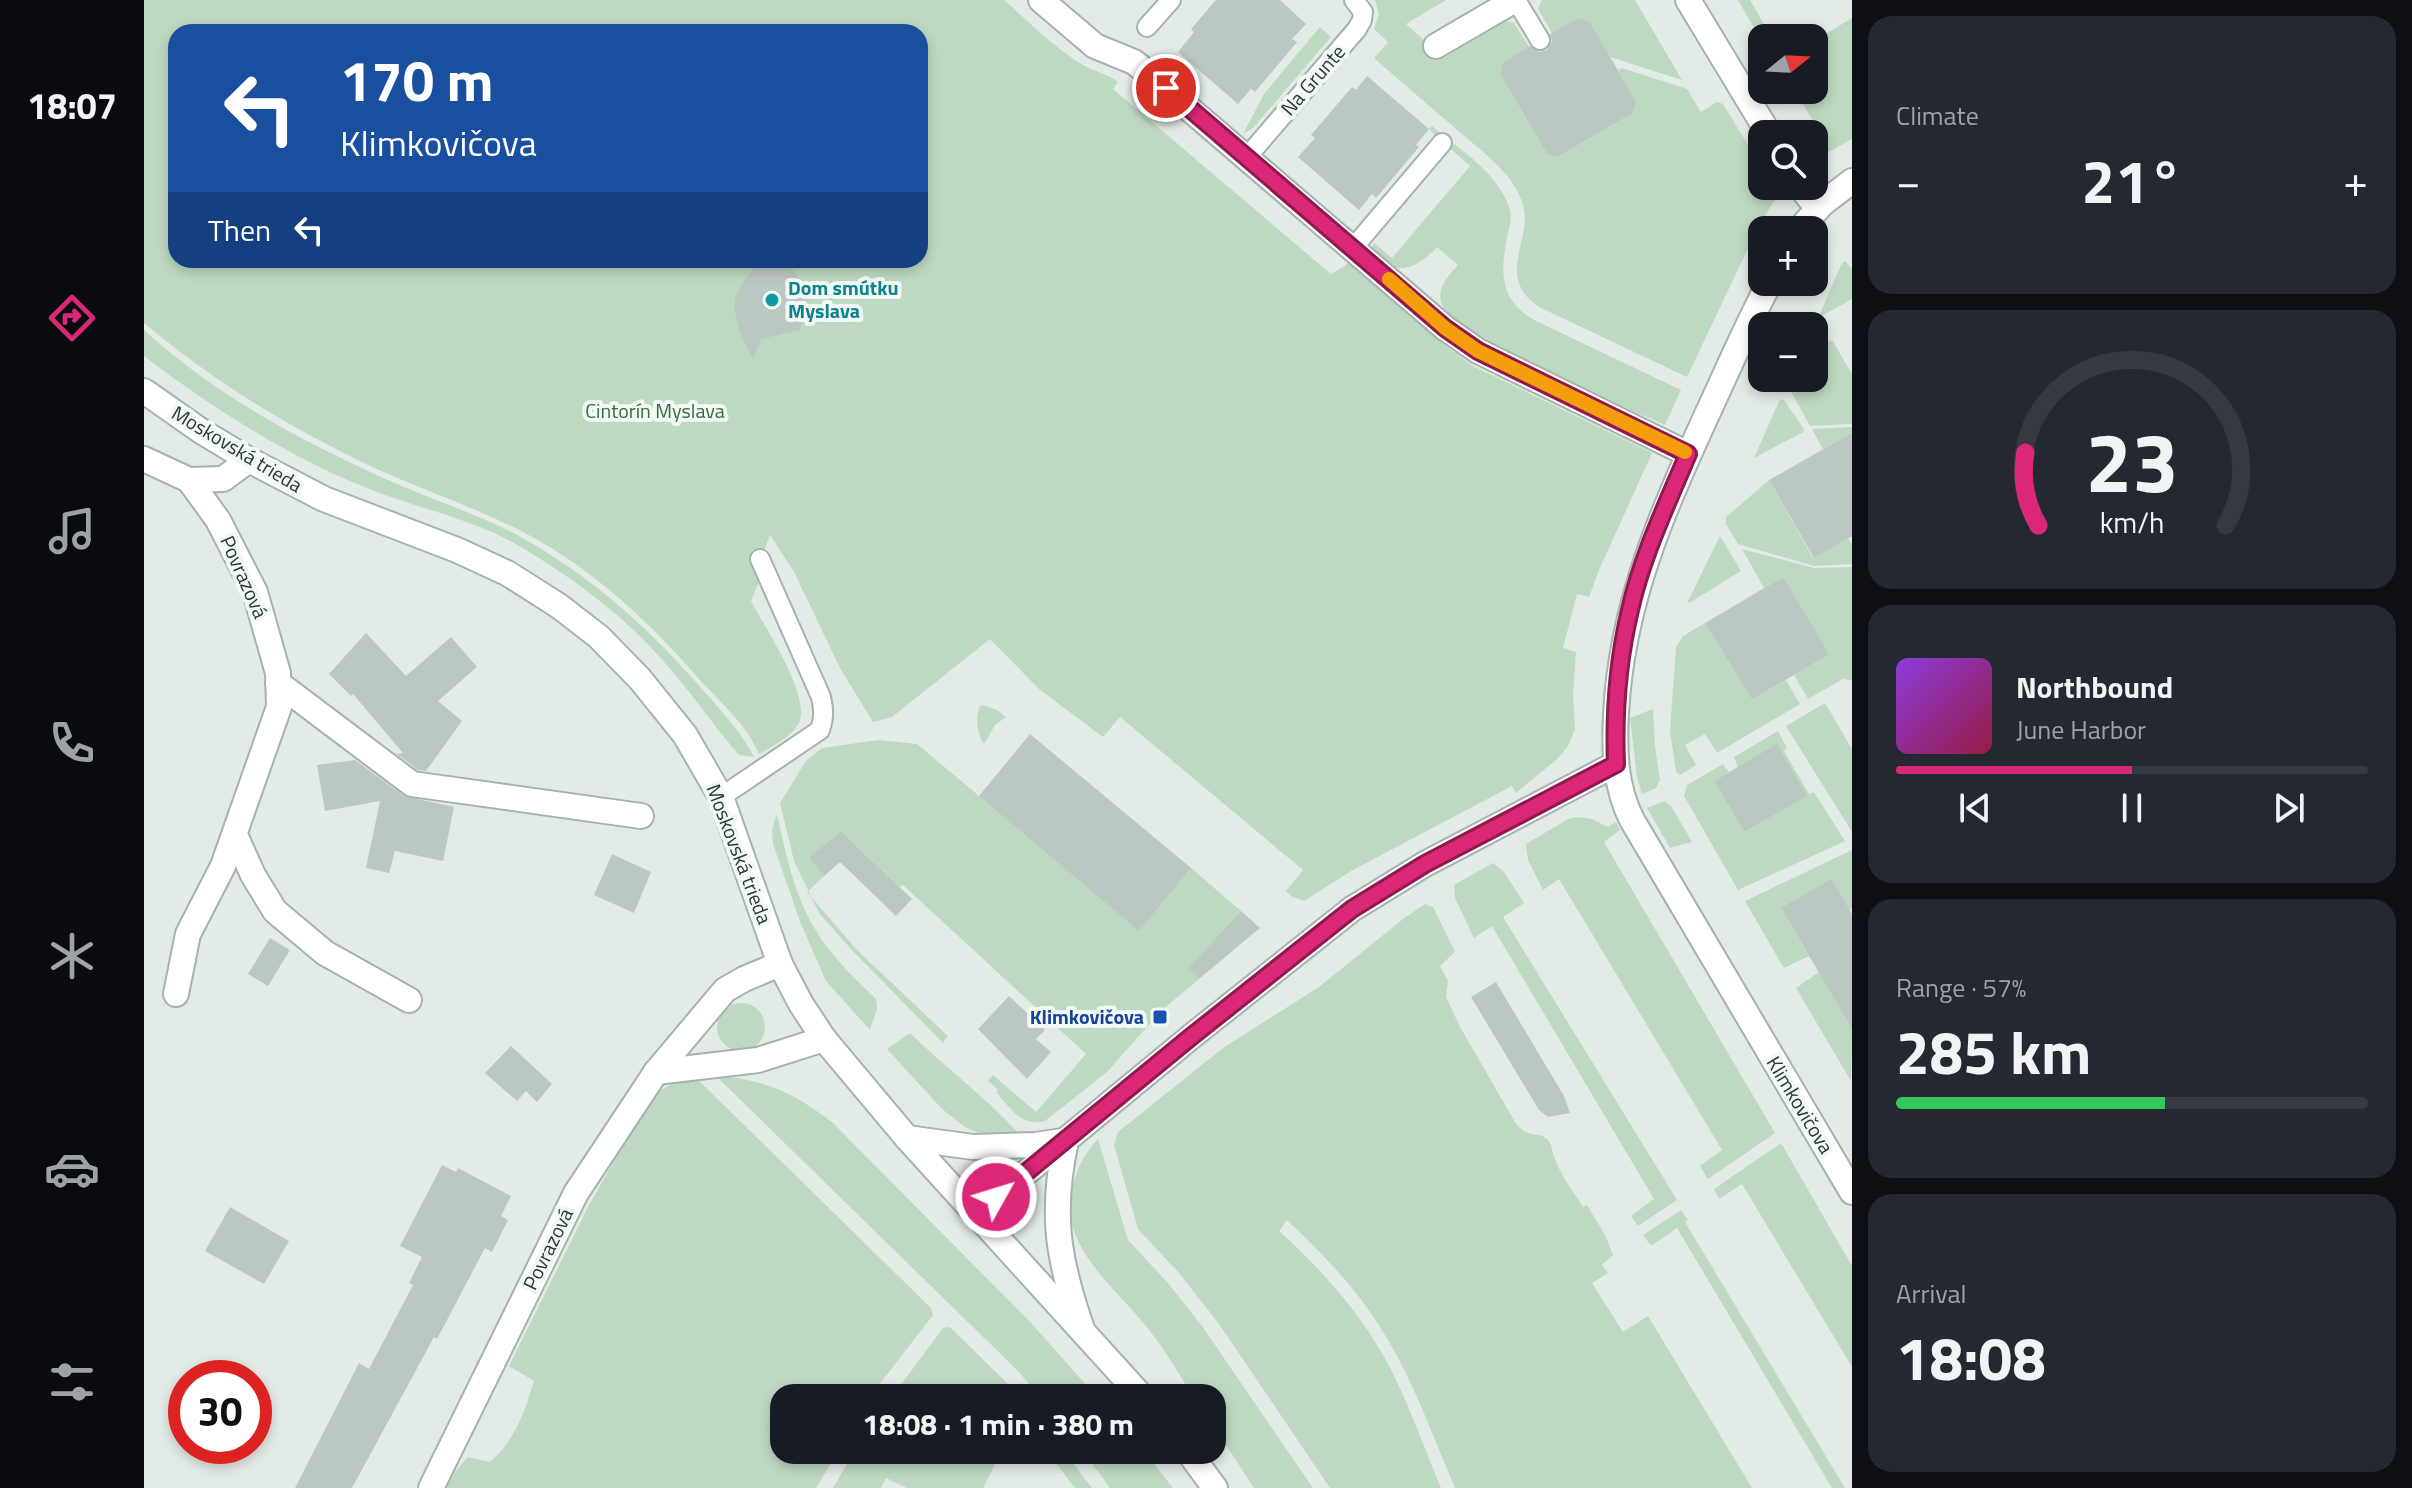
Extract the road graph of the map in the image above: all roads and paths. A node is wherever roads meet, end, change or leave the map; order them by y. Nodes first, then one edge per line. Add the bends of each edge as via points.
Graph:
1 (1041, 0) edge
2 (1171, 0) edge
3 (1354, 0) edge
4 (1688, 0) edge
5 (1508, 2) edge
6 (1147, 27) dead end
7 (1540, 40) dead end
8 (1436, 46) dead end
9 (1761, 120) edge
10 (1442, 143) dead end
11 (1247, 157) junction
12 (1852, 181) edge
13 (1812, 200) edge
14 (1822, 204) junction
15 (1811, 216) edge
16 (1353, 248) junction
17 (1763, 296) edge
18 (144, 391) edge
19 (1688, 454) junction
20 (144, 459) edge
21 (249, 460) junction
22 (189, 480) junction
23 (760, 559) dead end
24 (278, 683) junction
25 (1616, 764) junction
26 (721, 797) junction
27 (641, 816) dead end
28 (235, 835) junction
29 (780, 964) junction
30 (176, 994) dead end
31 (409, 1000) dead end
32 (824, 1039) junction
33 (656, 1072) junction
34 (907, 1138) junction
35 (1066, 1141) junction
36 (1852, 1192) edge
37 (976, 1214) junction
38 (1082, 1329) junction
39 (1131, 1384) edge
40 (1197, 1464) edge
41 (431, 1488) edge
42 (1215, 1488) edge

1 - 11 street via 1095,46 1134,62
2 - 6 lane
3 - 11 lane, Na Grunte via 1363,12 1357,29
4 - 9 street
5 - 7 lane
5 - 8 street
10 - 16 lane
11 - 16 street
12 - 14 street
13 - 14 street
14 - 15 street
16 - 19 street via 1478,351
17 - 19 street, Klimkovičova
18 - 21 street, Moskovská trieda
19 - 25 street, Klimkovičova via 1630,609 1617,700
20 - 22 street
21 - 22 street via 223,479
21 - 26 street, Moskovská trieda via 324,499 495,567 559,606 640,679 685,735
22 - 24 street, Povrazová via 218,520 255,592
23 - 26 lane via 821,697 824,720 820,730
24 - 27 street via 412,784
24 - 28 street, Povrazová via 279,707
25 - 35 street via 1425,864 1352,909
25 - 36 street, Klimkovičova via 1632,820
26 - 29 street, Moskovská trieda
28 - 30 street, Povrazová via 188,934
28 - 31 street via 275,911 325,953
29 - 32 street, Moskovská trieda
29 - 33 street, Povrazová via 725,990
32 - 33 street via 758,1060
32 - 34 street, Moskovská trieda
33 - 41 street, Povrazová via 576,1193
34 - 35 street via 973,1147
34 - 37 street, Moskovská trieda
35 - 37 street
35 - 38 street via 1057,1193 1058,1239
37 - 38 street, Moskovská trieda
38 - 39 street, Moskovská trieda
40 - 42 street

